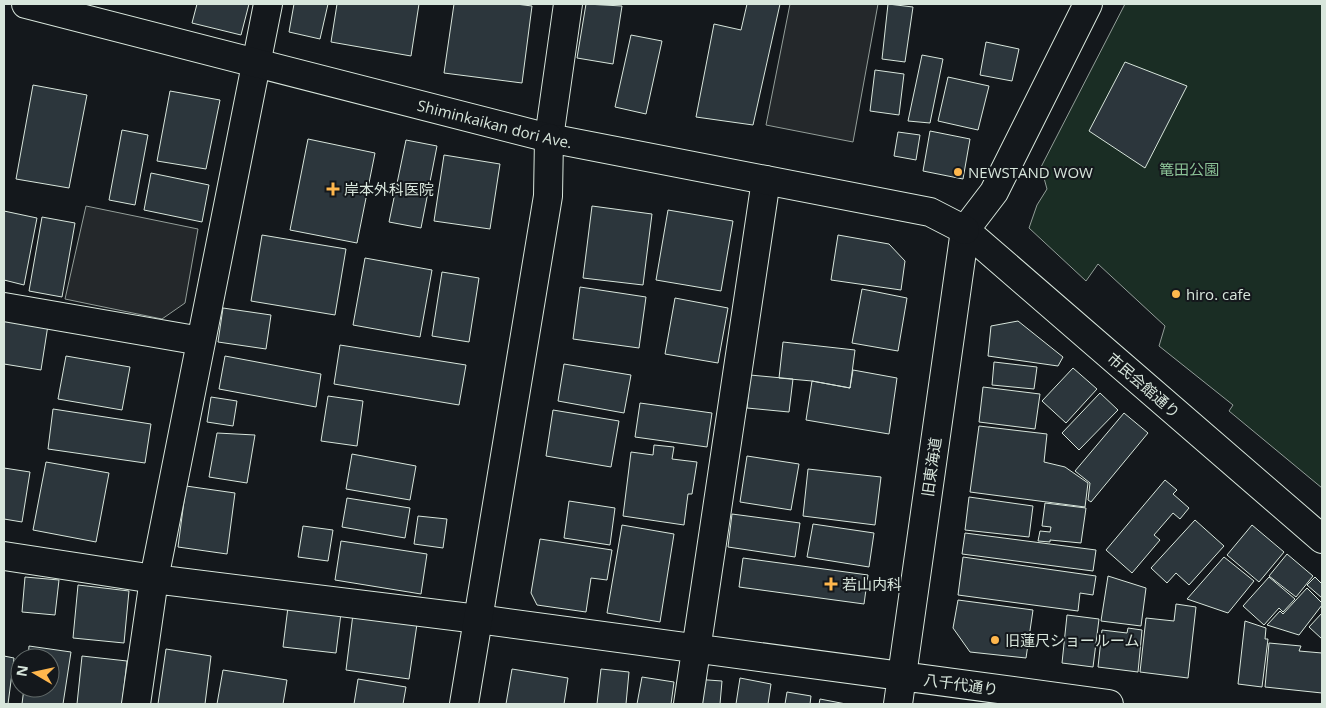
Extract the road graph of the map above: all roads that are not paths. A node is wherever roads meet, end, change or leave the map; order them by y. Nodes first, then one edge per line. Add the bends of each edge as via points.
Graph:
1 (26, 4) edge
2 (268, 4) edge
3 (568, 4) edge
4 (1088, 4) edge
5 (256, 63) junction
6 (549, 138) junction
7 (766, 180) junction
8 (965, 230) junction
9 (4, 307) edge
10 (201, 341) junction
11 (1322, 539) edge
12 (4, 556) edge
13 (154, 578) junction
14 (478, 619) junction
15 (696, 649) junction
16 (902, 676) junction
17 (136, 704) edge
18 (464, 704) edge
19 (688, 704) edge
20 (898, 704) edge
21 (1109, 704) edge

1 - 5 street, Shiminkaikan dori Ave.
2 - 5 street
3 - 6 street
4 - 8 street via 994,192
5 - 6 street, Shiminkaikan dori Ave.
5 - 10 street
6 - 7 street, Shiminkaikan dori Ave.
6 - 14 street via 548,196
7 - 8 street, Shiminkaikan dori Ave. via 930,212
7 - 15 street
8 - 11 street, 市民会館通り
8 - 16 street, 旧東海道
9 - 10 street
10 - 13 street
12 - 13 street, 八千代通り
13 - 14 street, 八千代通り
13 - 17 street
14 - 15 street, 八千代通り
14 - 18 street
15 - 16 street, 八千代通り
15 - 19 street
16 - 20 street, 旧東海道
16 - 21 street, 八千代通り

